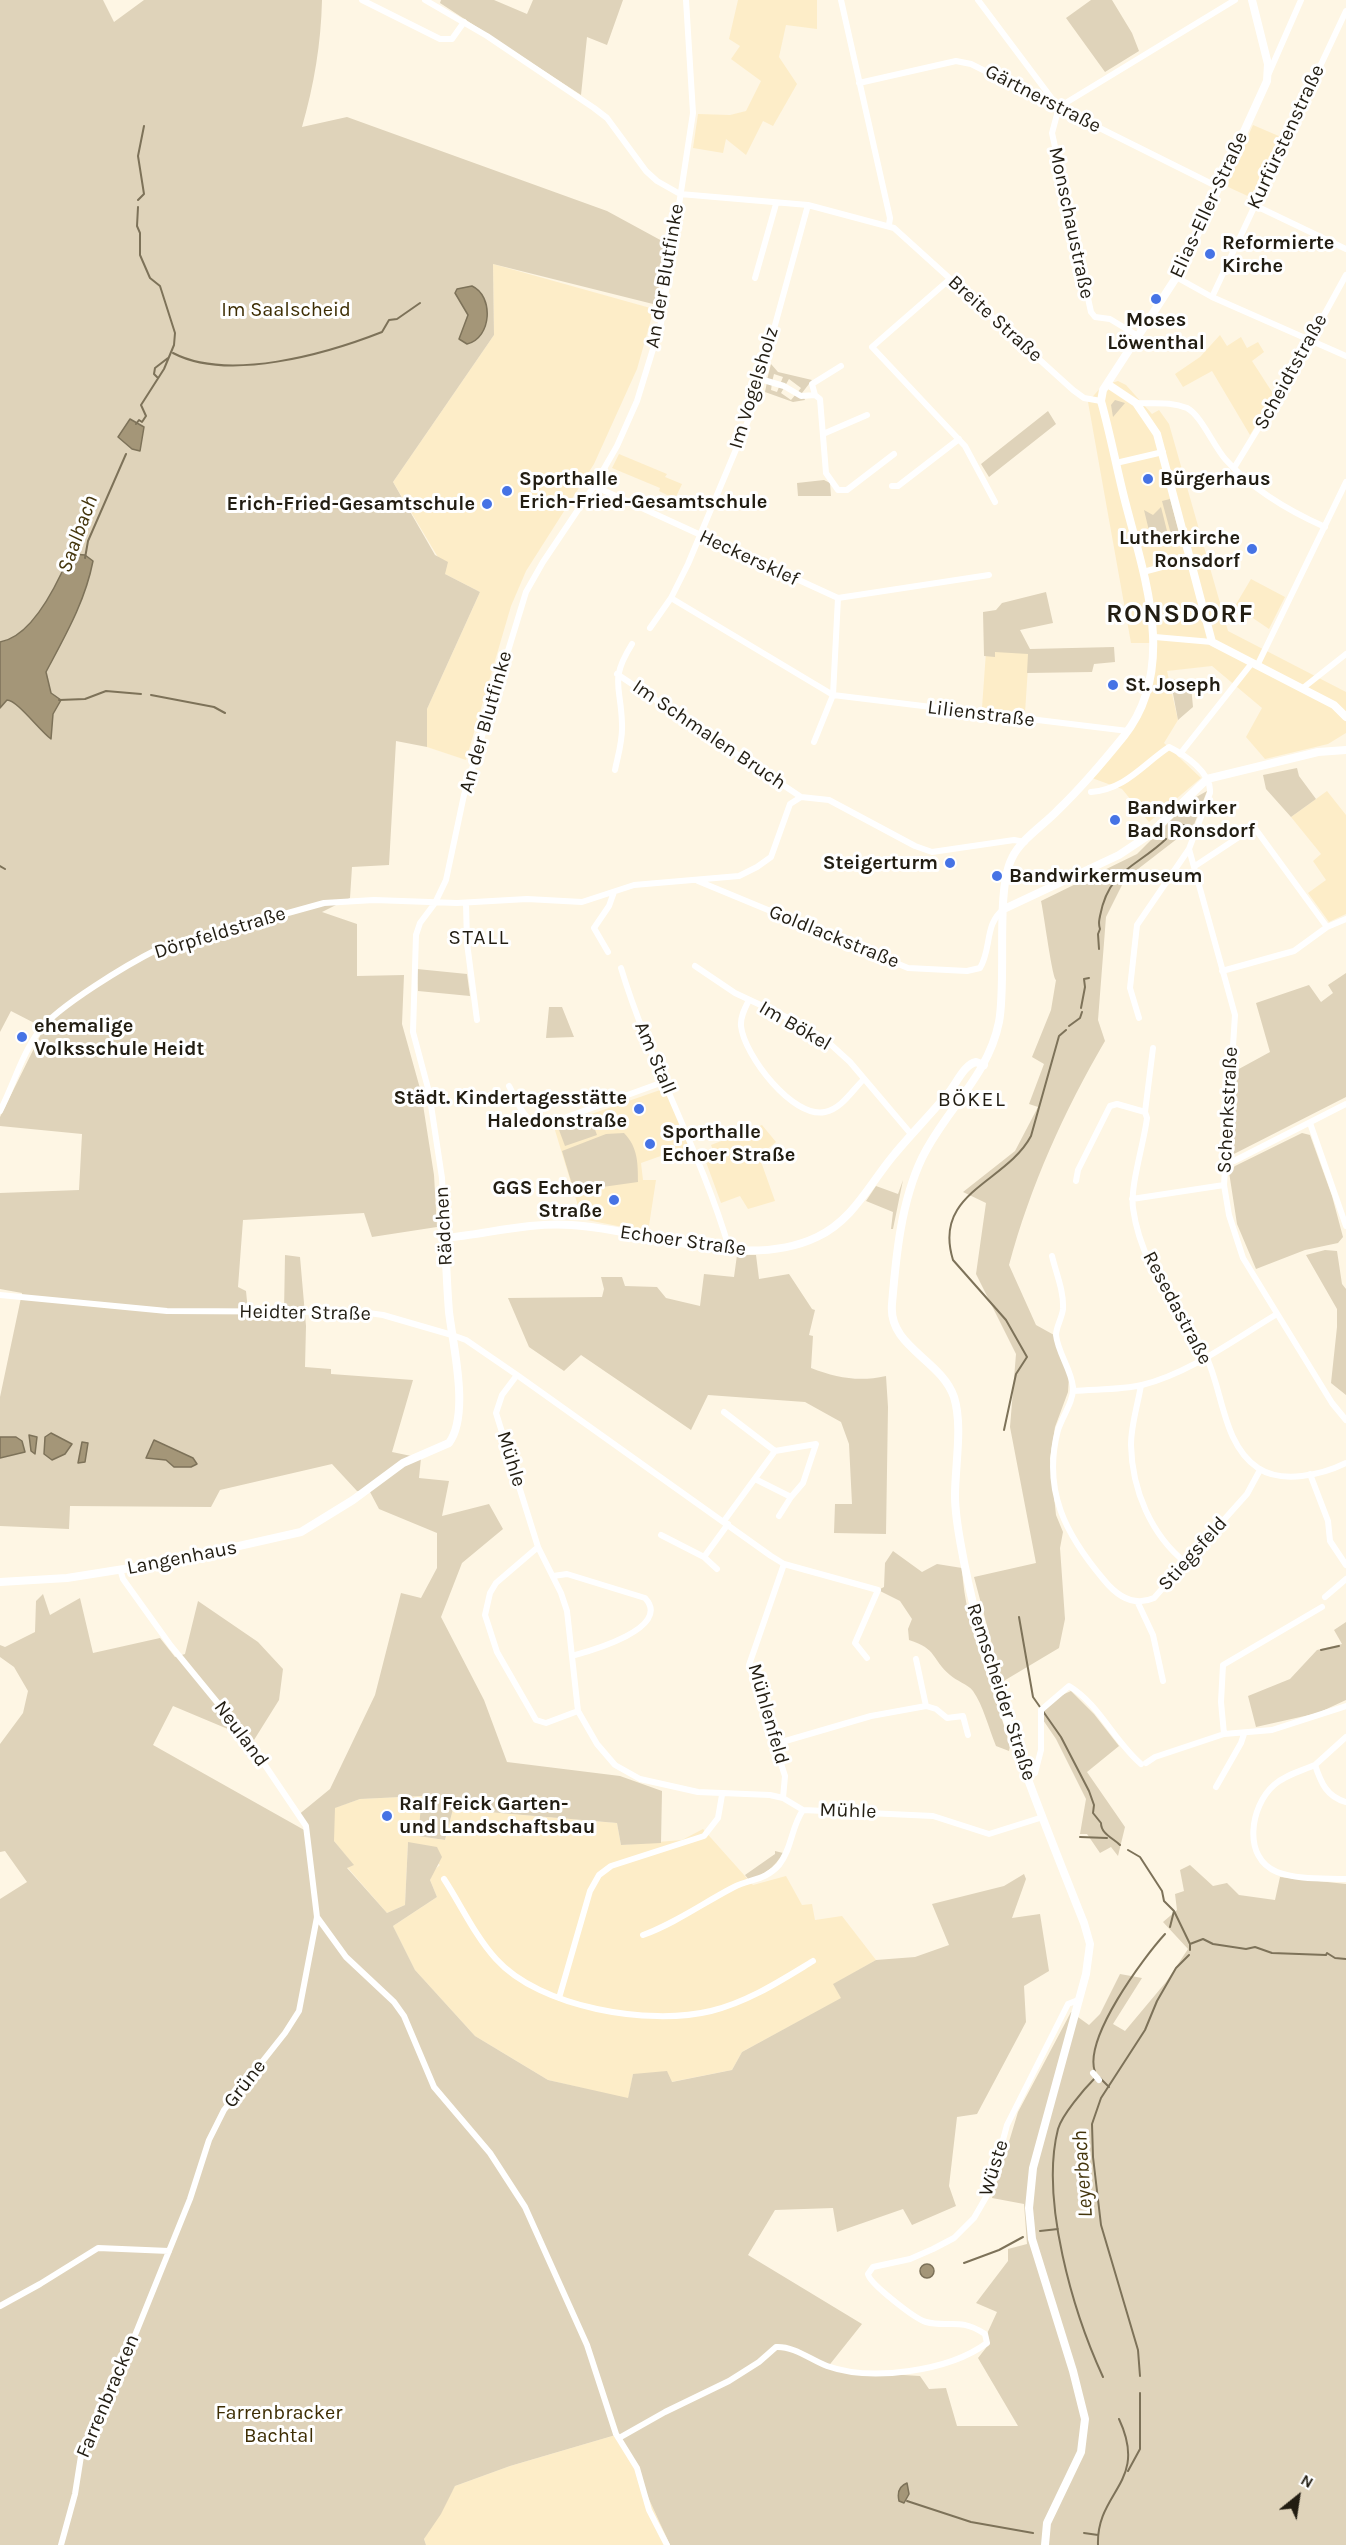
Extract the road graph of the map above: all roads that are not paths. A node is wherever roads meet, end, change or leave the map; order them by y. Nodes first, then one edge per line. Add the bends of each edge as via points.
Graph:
1 (362, 0) edge
2 (425, 0) edge
3 (686, 0) edge
4 (841, 0) edge
5 (980, 0) edge
6 (1235, 0) edge
7 (1252, 0) edge
8 (1301, 0) edge
9 (1346, 11) edge
10 (464, 22) junction
11 (1269, 74) junction
12 (859, 83) junction
13 (1059, 107) junction
14 (1218, 187) junction
15 (680, 194) junction
16 (776, 204) junction
17 (1254, 205) junction
18 (808, 206) junction
19 (892, 226) junction
20 (1346, 249) edge
21 (1346, 275) edge
22 (1176, 277) junction
23 (755, 278) dead end
24 (950, 279) junction
25 (1212, 297) junction
26 (1138, 336) junction
27 (1310, 339) junction
28 (1346, 356) edge
29 (841, 366) dead end
30 (760, 379) junction
31 (1109, 385) junction
32 (815, 394) junction
33 (1101, 401) junction
34 (1136, 403) junction
35 (867, 415) dead end
36 (823, 434) junction
37 (959, 439) junction
38 (1163, 452) junction
39 (894, 454) dead end
40 (1116, 463) junction
41 (1234, 468) junction
42 (1346, 482) edge
43 (594, 486) junction
44 (892, 486) dead end
45 (994, 502) dead end
46 (1325, 527) junction
47 (700, 536) junction
48 (1192, 559) junction
49 (1143, 572) junction
50 (989, 575) dead end
51 (671, 598) junction
52 (838, 598) junction
53 (650, 628) dead end
54 (1155, 637) junction
55 (1212, 642) junction
56 (633, 644) dead end
57 (1346, 654) edge
58 (1255, 664) junction
59 (617, 674) junction
60 (1303, 688) junction
61 (833, 695) junction
62 (1346, 717) edge
63 (1128, 731) junction
64 (814, 742) dead end
65 (1346, 750) edge
66 (1180, 754) junction
67 (615, 770) dead end
68 (1207, 779) junction
69 (1091, 792) dead end
70 (801, 797) junction
71 (1025, 842) junction
72 (1189, 849) junction
73 (1195, 866) junction
74 (698, 881) junction
75 (614, 892) junction
76 (435, 903) junction
77 (466, 903) junction
78 (1004, 909) junction
79 (1346, 919) edge
80 (1328, 927) junction
81 (608, 952) dead end
82 (695, 966) dead end
83 (621, 968) dead end
84 (1222, 971) junction
85 (749, 1000) junction
86 (1138, 1017) dead end
87 (477, 1020) dead end
88 (1154, 1048) dead end
89 (984, 1065) junction
90 (863, 1080) junction
91 (666, 1081) junction
92 (509, 1086) dead end
93 (1346, 1104) edge
94 (0, 1111) edge
95 (1145, 1112) junction
96 (1310, 1123) junction
97 (911, 1134) junction
98 (1225, 1162) junction
99 (1076, 1181) dead end
100 (1224, 1185) junction
101 (1132, 1199) junction
102 (1346, 1226) edge
103 (445, 1238) junction
104 (729, 1248) junction
105 (1052, 1256) dead end
106 (0, 1295) edge
107 (1277, 1314) junction
108 (452, 1335) junction
109 (1206, 1356) junction
110 (517, 1375) junction
111 (1141, 1385) junction
112 (1073, 1391) junction
113 (724, 1412) dead end
114 (1346, 1420) edge
115 (775, 1451) junction
116 (1346, 1463) edge
117 (1260, 1470) junction
118 (1310, 1474) junction
119 (755, 1479) junction
120 (791, 1497) junction
121 (353, 1500) joint
122 (779, 1516) dead end
123 (726, 1523) junction
124 (661, 1535) dead end
125 (538, 1547) junction
126 (704, 1557) junction
127 (1186, 1563) junction
128 (784, 1564) junction
129 (1346, 1565) edge
130 (120, 1569) junction
131 (717, 1569) dead end
132 (553, 1576) junction
133 (1346, 1579) edge
134 (0, 1582) edge
135 (1325, 1597) dead end
136 (1138, 1603) junction
137 (1322, 1607) dead end
138 (572, 1656) junction
139 (867, 1658) dead end
140 (916, 1659) dead end
141 (1163, 1681) dead end
142 (926, 1706) junction
143 (1346, 1707) edge
144 (578, 1711) junction
145 (1224, 1734) junction
146 (1244, 1734) junction
147 (968, 1735) dead end
148 (1346, 1737) edge
149 (775, 1744) junction
150 (1315, 1765) junction
151 (1027, 1777) junction
152 (1216, 1787) dead end
153 (722, 1795) junction
154 (783, 1798) junction
155 (1346, 1802) edge
156 (802, 1810) junction
157 (1043, 1817) junction
158 (444, 1879) dead end
159 (1346, 1879) edge
160 (317, 1917) junction
161 (643, 1935) dead end
162 (813, 1961) dead end
163 (559, 1998) junction
164 (1078, 2000) junction
165 (1093, 2073) dead end
166 (1099, 2080) dead end
167 (169, 2251) junction
168 (0, 2306) edge
169 (619, 2438) junction
170 (61, 2545) edge
171 (667, 2545) edge
172 (1045, 2545) edge

1 - 10 street via 440,39 452,39
2 - 10 street
3 - 15 street, An der Blutfinke via 693,112
4 - 12 street
5 - 13 street
6 - 13 street
7 - 11 main road
8 - 11 street, Elias-Eller-Straße
9 - 17 street, Kurfürstenstraße
10 - 15 street via 600,113 646,171
11 - 14 main road, Elias-Eller-Straße
12 - 13 street, Gärtnerstraße via 964,62
12 - 19 street
13 - 14 street, Gärtnerstraße
13 - 26 street, Monschaustraße via 1052,133 1091,312
14 - 22 main road, Elias-Eller-Straße
15 - 16 street
15 - 43 street, An der Blutfinke via 661,323 637,401
16 - 18 street
16 - 23 street
17 - 20 street
17 - 25 street, Kurfürstenstraße
18 - 19 street
18 - 30 street, Im Vogelsholz
19 - 24 street, Breite Straße
21 - 27 street, Scheidtstraße
22 - 25 street
22 - 26 main road, Elias-Eller-Straße
24 - 33 street, Breite Straße via 1072,390 1084,398
24 - 37 street via 872,347
25 - 27 street
26 - 31 main road, Elias-Eller-Straße
27 - 28 street
27 - 41 street, Scheidtstraße
29 - 32 street via 812,384
30 - 32 street via 801,396
30 - 47 street, Im Vogelsholz via 750,416
31 - 33 main road, Elias-Eller-Straße via 1103,390
31 - 34 main road
32 - 36 street via 820,399
33 - 40 main road, Remscheider Straße
34 - 38 main road
34 - 41 street via 1160,402 1191,411
35 - 36 street
36 - 39 street via 826,474 838,490 847,490
37 - 44 street via 898,486
37 - 45 street via 983,475
38 - 40 street
38 - 48 main road
40 - 49 main road, Remscheider Straße
41 - 46 street via 1292,513
42 - 46 street
43 - 47 street, Heckersklef
43 - 76 street, An der Blutfinke via 526,592 464,795 446,880
46 - 58 street
47 - 51 street, Im Vogelsholz
47 - 52 street, Heckersklef
48 - 49 street
48 - 55 main road
49 - 54 main road, Remscheider Straße
50 - 52 street
51 - 53 street, Im Vogelsholz
51 - 61 street, Lilienstraße
52 - 61 street
54 - 55 street
54 - 63 main road, Remscheider Straße via 1149,688
55 - 58 main road
56 - 59 street
57 - 60 street
58 - 60 main road
58 - 66 street
59 - 67 street via 622,724
59 - 70 street, Im Schmalen Bruch
60 - 62 main road via 1334,705
61 - 63 street, Lilienstraße
61 - 64 street
63 - 71 main road, Remscheider Straße via 1086,783
65 - 68 main road via 1318,752
66 - 68 street
66 - 69 street via 1170,747 1133,778
68 - 72 street via 1210,793
68 - 78 main road via 1149,835 1119,855
70 - 71 street via 829,800 932,852 1014,840
70 - 74 street, Dörpfeldstraße via 790,804 778,844 766,861 739,876
71 - 78 main road, Remscheider Straße via 1010,863
72 - 73 street, Schenkstraße
72 - 86 street via 1137,925 1130,988
73 - 80 street via 1254,827
73 - 84 street, Schenkstraße
74 - 75 street, Dörpfeldstraße via 634,885
74 - 78 street, Goldlackstraße via 908,968 976,970 985,956 991,922
75 - 77 street, Dörpfeldstraße via 582,902 526,899
75 - 81 street via 594,928
76 - 77 street, Dörpfeldstraße
76 - 94 street, Dörpfeldstraße via 324,903 158,949 54,1016 40,1030
76 - 103 street, Rädchen via 420,922 416,935 412,1019 429,1092 442,1178
77 - 87 street
78 - 89 main road, Remscheider Straße via 1001,1005 995,1038
79 - 80 street
80 - 84 street via 1294,951
82 - 85 street, Im Bökel
83 - 91 street, Am Stall
84 - 98 street, Schenkstraße via 1235,1015
85 - 90 street, Im Bökel via 794,1020 828,1042
85 - 90 street, Im Bökel via 741,1023 744,1037 763,1069 796,1105 812,1112 827,1112
88 - 95 street, Resedastraße
89 - 97 street, Echoer Straße via 968,1065
89 - 151 main road, Remscheider Straße via 931,1142 917,1170 902,1222 892,1314 900,1336 937,1369 954,1399 955,1503 963,1557 990,1670
90 - 97 street, Im Bökel
91 - 92 street via 545,1125 537,1125 525,1116
91 - 104 street, Am Stall via 716,1205
93 - 96 street
95 - 99 street via 1117,1104 1110,1106
95 - 101 street, Resedastraße via 1146,1130
96 - 98 street
96 - 102 street
97 - 104 street, Echoer Straße via 849,1215 830,1231 799,1244 771,1249
98 - 100 street, Schenkstraße
100 - 101 street
100 - 107 street, Schenkstraße via 1243,1258
101 - 109 street, Resedastraße via 1154,1274
103 - 104 street, Echoer Straße via 538,1225 568,1225
103 - 108 street, Rädchen
105 - 112 street via 1063,1309 1056,1333
106 - 108 street, Heidter Straße via 166,1311 361,1312
107 - 109 street
107 - 114 street, Schenkstraße
108 - 110 street, Heidter Straße via 466,1340
108 - 121 street, Rädchen via 459,1394 453,1438 445,1446 404,1463
109 - 111 street
109 - 117 street, Resedastraße via 1230,1430
110 - 123 street, Heidter Straße
110 - 125 street, Mühle via 502,1395 496,1413
111 - 112 street
111 - 127 street via 1131,1445 1143,1503 1164,1542
112 - 136 street, Stiegsfeld via 1058,1430 1053,1458 1066,1530 1106,1583 1122,1598
113 - 115 street
115 - 119 street
115 - 120 street via 816,1444 803,1483
116 - 118 street
117 - 118 street via 1279,1476
117 - 127 street, Stiegsfeld via 1247,1494
118 - 129 street via 1328,1521 1330,1541
119 - 120 street
119 - 123 street
120 - 122 street
121 - 130 street, Langenhaus via 301,1532 186,1559
123 - 126 street
123 - 128 street, Heidter Straße
124 - 126 street
125 - 132 street, Mühle
125 - 144 street via 496,1583 487,1603 487,1626 497,1652 536,1720 546,1723
126 - 131 street
127 - 136 street, Stiegsfeld via 1154,1598
128 - 139 street, Heidter Straße via 878,1590 855,1643
128 - 149 street, Mühlenfeld via 749,1665
130 - 134 street, Langenhaus via 56,1579
130 - 160 street, Neuland via 123,1579 171,1646 248,1740 306,1826
132 - 138 street, Mühle via 567,1611
132 - 138 street via 567,1574 645,1599 650,1604 648,1618 631,1634 614,1645
133 - 135 street
136 - 141 street via 1153,1635
137 - 145 street via 1223,1665
138 - 144 street, Mühle
140 - 142 street
142 - 147 street via 947,1718 963,1716
142 - 149 street via 871,1716
143 - 146 street via 1272,1730
144 - 153 street, Mühle via 604,1754 626,1772 670,1787
145 - 146 street
145 - 151 street via 1143,1764 1129,1754 1097,1712 1072,1687 1066,1686 1041,1711 1041,1750 1035,1773
146 - 152 street
148 - 150 street
149 - 154 street, Mühlenfeld via 785,1776
150 - 155 street via 1324,1788 1337,1800
150 - 159 street via 1287,1776 1265,1794 1255,1818 1254,1843 1260,1857 1280,1873
151 - 157 main road, Remscheider Straße
153 - 154 street, Mühle
153 - 163 street via 718,1818 704,1836 611,1866 599,1875 590,1891
154 - 156 street, Mühle
156 - 157 street, Mühle via 933,1816 989,1834
156 - 161 street via 789,1849 773,1871
157 - 164 main road, Remscheider Straße via 1088,1935 1089,1960
158 - 163 street via 497,1960 516,1977
160 - 167 street, Grüne via 299,2011 219,2118
160 - 169 street via 346,1956 394,2002 404,2016 434,2087 490,2153 525,2207 587,2345
162 - 163 street via 766,1989 710,2011 628,2013
164 - 169 street, Wüste via 1068,2004 1011,2118 989,2192 974,2218 954,2238 910,2259 873,2267 868,2274 878,2289 915,2317 930,2323 964,2324 985,2334 987,2343 960,2358 906,2372 830,2367 787,2347 772,2349 729,2381
164 - 172 main road, Remscheider Straße via 1033,2168 1029,2208 1032,2239 1085,2419 1081,2452 1047,2523
165 - 166 street
167 - 168 street via 98,2248
167 - 170 street, Farrenbracken via 81,2456
169 - 171 street via 637,2468 649,2510

